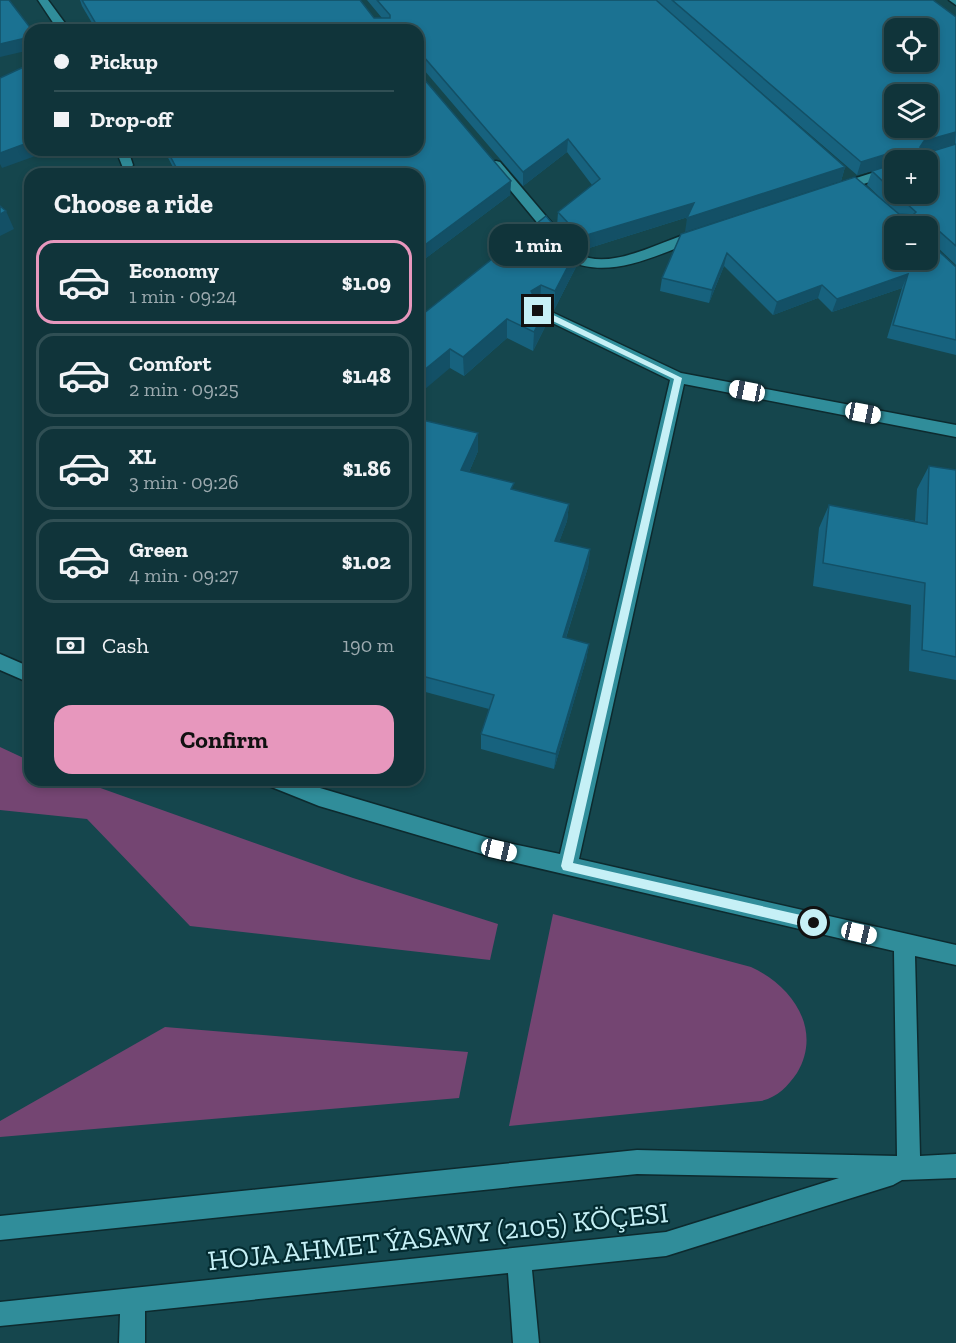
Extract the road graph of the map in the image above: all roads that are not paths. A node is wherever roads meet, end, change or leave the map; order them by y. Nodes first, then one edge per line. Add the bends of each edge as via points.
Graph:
1 (43, 0) edge
2 (60, 24) edge
3 (485, 152) edge
4 (124, 156) edge
5 (127, 165) dead end
6 (884, 173) edge
7 (821, 194) edge
8 (711, 230) edge
9 (538, 311) edge
10 (678, 378) junction
11 (956, 431) edge
12 (0, 662) edge
13 (24, 672) edge
14 (292, 786) edge
15 (567, 866) junction
16 (904, 944) junction
17 (956, 955) edge
18 (956, 1166) edge
19 (909, 1168) junction
20 (0, 1228) edge
21 (519, 1260) junction
22 (133, 1300) junction
23 (0, 1314) edge
24 (132, 1343) edge
25 (526, 1343) edge

1 - 2 street
3 - 8 street via 573,257 586,263 623,259
4 - 5 street
6 - 7 street
9 - 10 street
10 - 11 street
10 - 15 street
12 - 13 street
14 - 15 street via 499,850
15 - 16 street
16 - 17 street
16 - 19 street
18 - 19 street, HOJA AHMET ÝASAWY (2105) KÖÇESI
19 - 20 street, HOJA AHMET ÝASAWY (2105) KÖÇESI via 638,1162
19 - 21 street, HOJA AHMET ÝASAWY (2105) KÖÇESI via 666,1245
21 - 22 street, HOJA AHMET ÝASAWY (2105) KÖÇESI
21 - 25 street
22 - 23 street, HOJA AHMET ÝASAWY (2105) KÖÇESI
22 - 24 street

